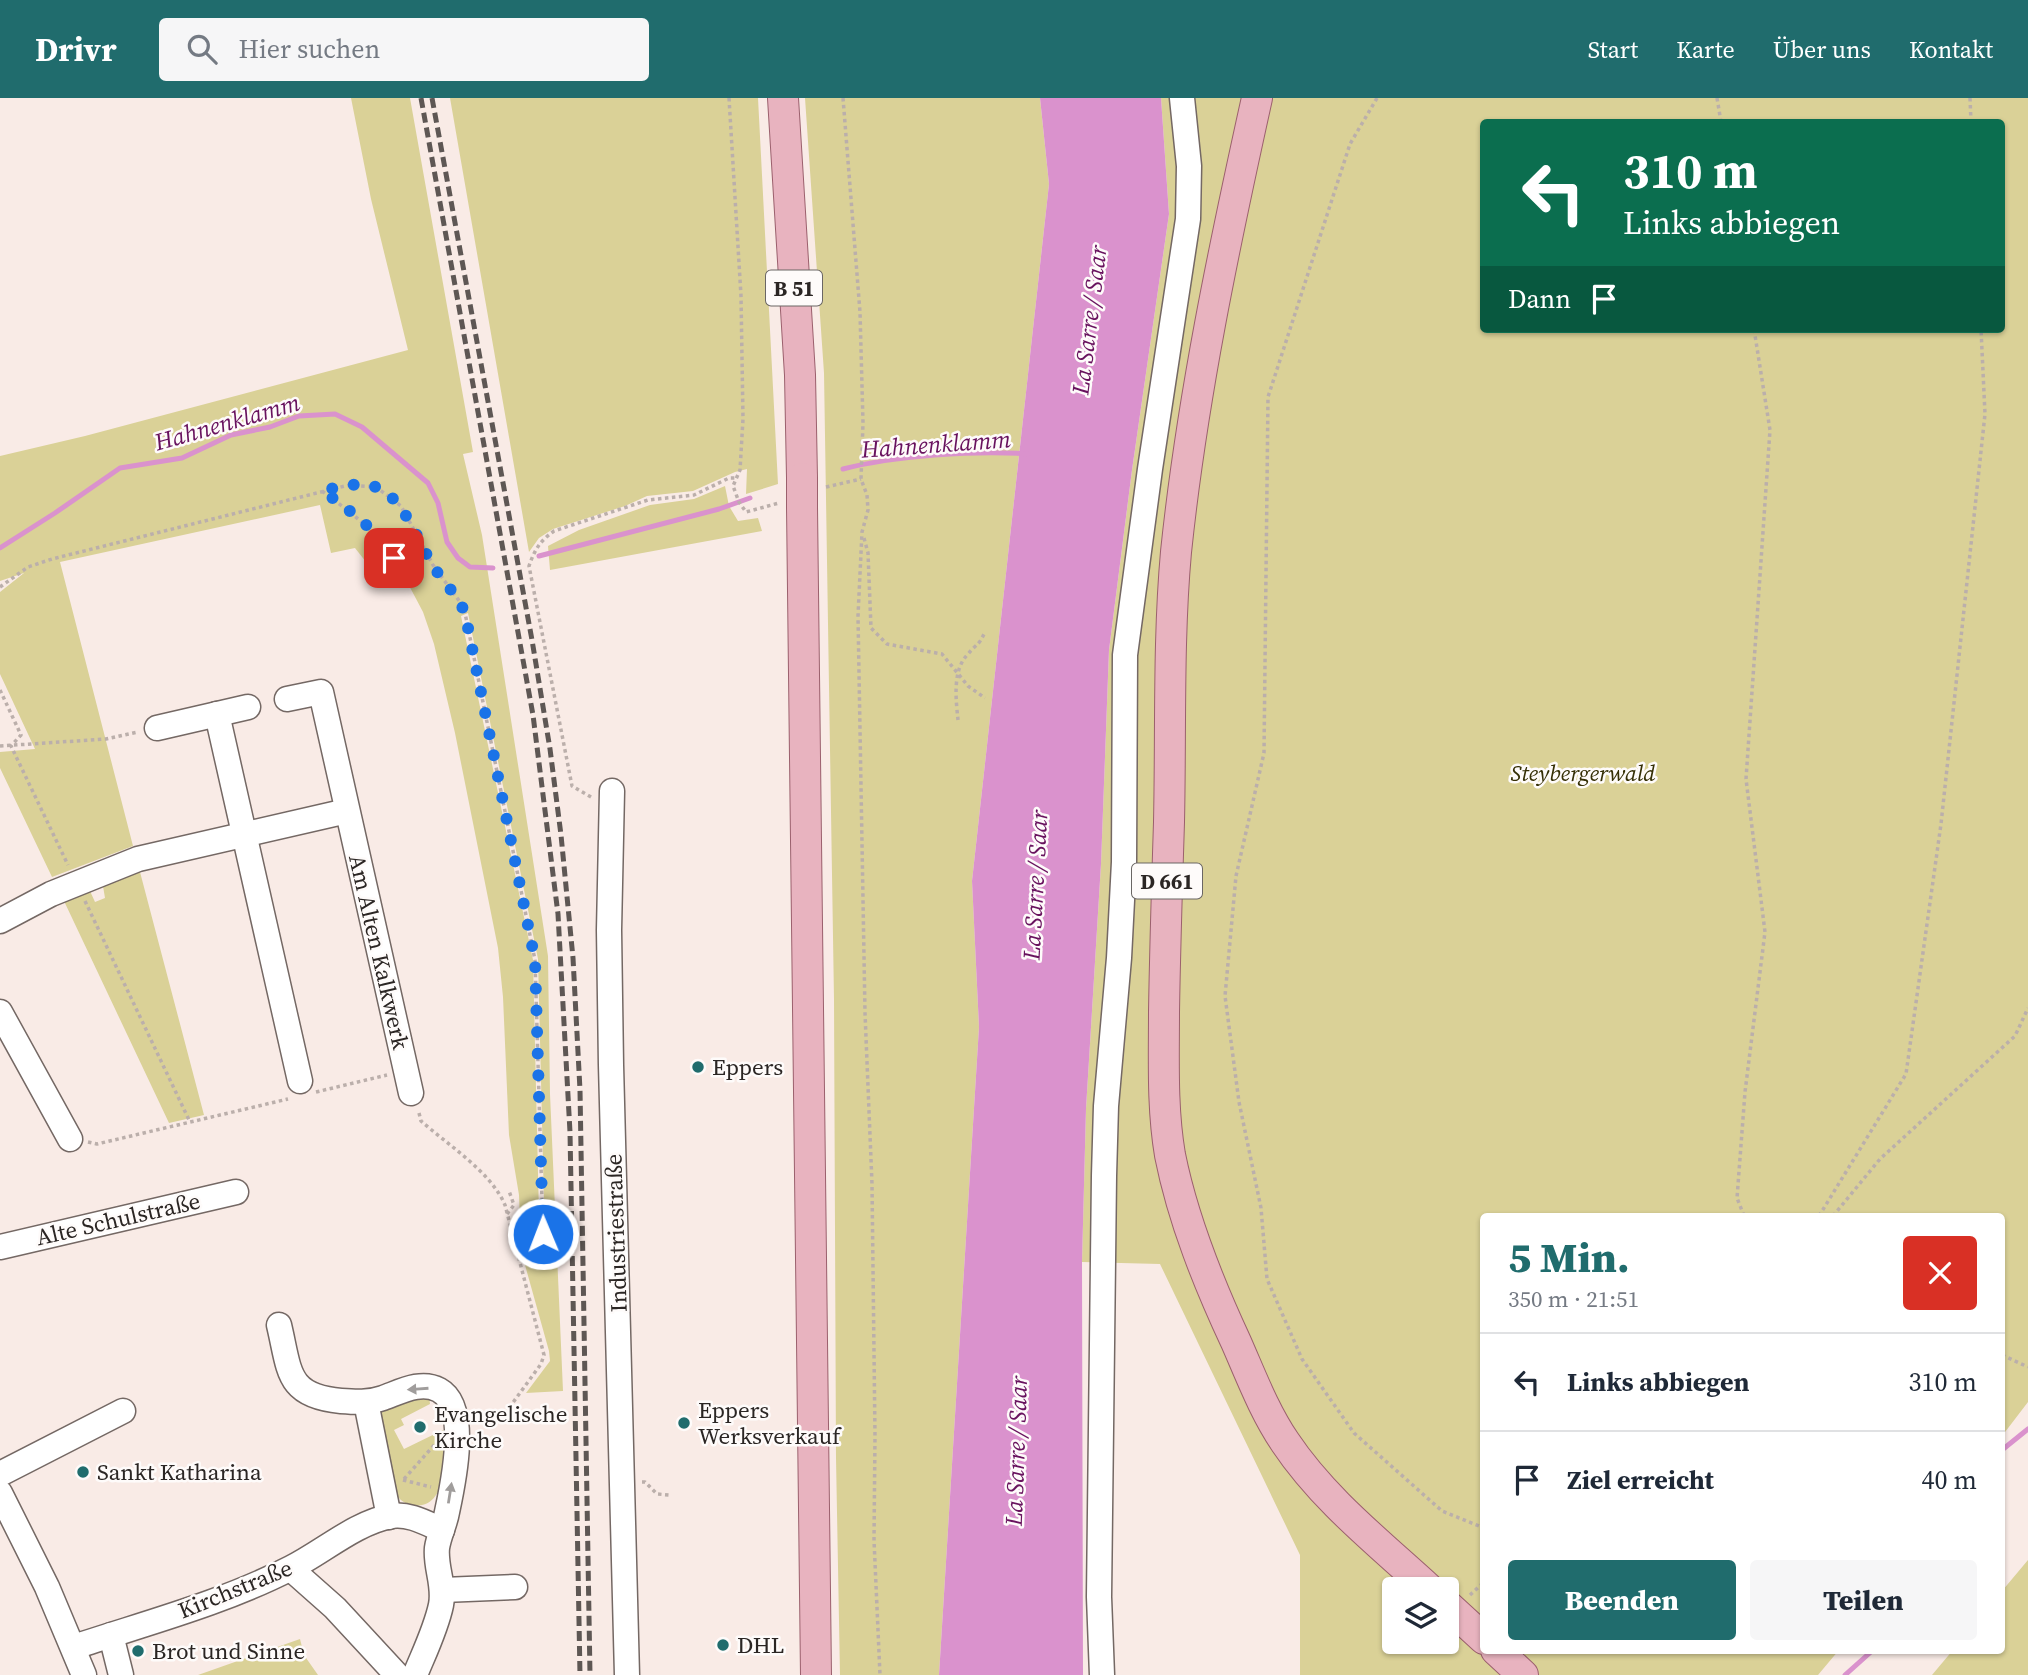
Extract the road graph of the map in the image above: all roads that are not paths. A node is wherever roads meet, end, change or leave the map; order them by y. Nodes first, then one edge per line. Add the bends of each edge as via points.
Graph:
1 (783, 98) edge
2 (1182, 98) edge
3 (1257, 98) edge
4 (287, 699) dead end
5 (248, 707) dead end
6 (217, 714) junction
7 (157, 728) road end
8 (612, 802) road end
9 (347, 811) junction
10 (244, 833) junction
11 (0, 921) edge
12 (0, 1012) edge
13 (302, 1090) road end
14 (411, 1093) road end
15 (78, 1140) road end
16 (236, 1192) dead end
17 (0, 1247) edge
18 (279, 1325) dead end
19 (366, 1402) junction
20 (124, 1411) dead end
21 (0, 1474) edge
22 (0, 1493) edge
23 (389, 1517) junction
24 (442, 1530) junction
25 (291, 1569) junction
26 (1416, 1577) edge
27 (515, 1587) dead end
28 (443, 1590) junction
29 (1459, 1616) edge
30 (111, 1635) junction
31 (1480, 1635) edge
32 (74, 1647) junction
33 (1500, 1654) edge
34 (84, 1675) edge
35 (121, 1675) edge
36 (397, 1675) edge
37 (415, 1675) edge
38 (627, 1675) edge
39 (816, 1675) edge
40 (1102, 1675) edge
41 (1523, 1675) edge

1 - 39 main road, B 51 via 800,375
2 - 40 street via 1189,166 1188,219 1125,655 1124,862 1104,1176
3 - 26 main road, D 661 via 1201,376 1176,554 1163,1076 1169,1143 1176,1181 1216,1299 1273,1422 1317,1483
4 - 9 street, Am Alten Kalkwerk via 321,692
5 - 6 street
6 - 7 street
6 - 10 street
8 - 38 street, Industriestraße via 611,1065
9 - 10 street
9 - 14 street, Am Alten Kalkwerk
10 - 11 street via 138,859 51,894
10 - 13 street
12 - 15 street
16 - 17 street, Alte Schulstraße
18 - 19 street via 292,1376 304,1393
19 - 23 street
24 -> 19 street via 456,1456 452,1404 439,1390 420,1387
20 - 21 street
22 - 32 street
23 - 24 street via 401,1515
23 - 25 street, Kirchstraße via 372,1522
24 - 28 street via 437,1559
25 - 30 street, Kirchstraße
25 - 36 street via 335,1608
27 - 28 street
28 - 37 street via 438,1617
29 - 31 main road
30 - 32 street, Kirchstraße
30 - 35 street
32 - 34 street
33 - 41 main road

